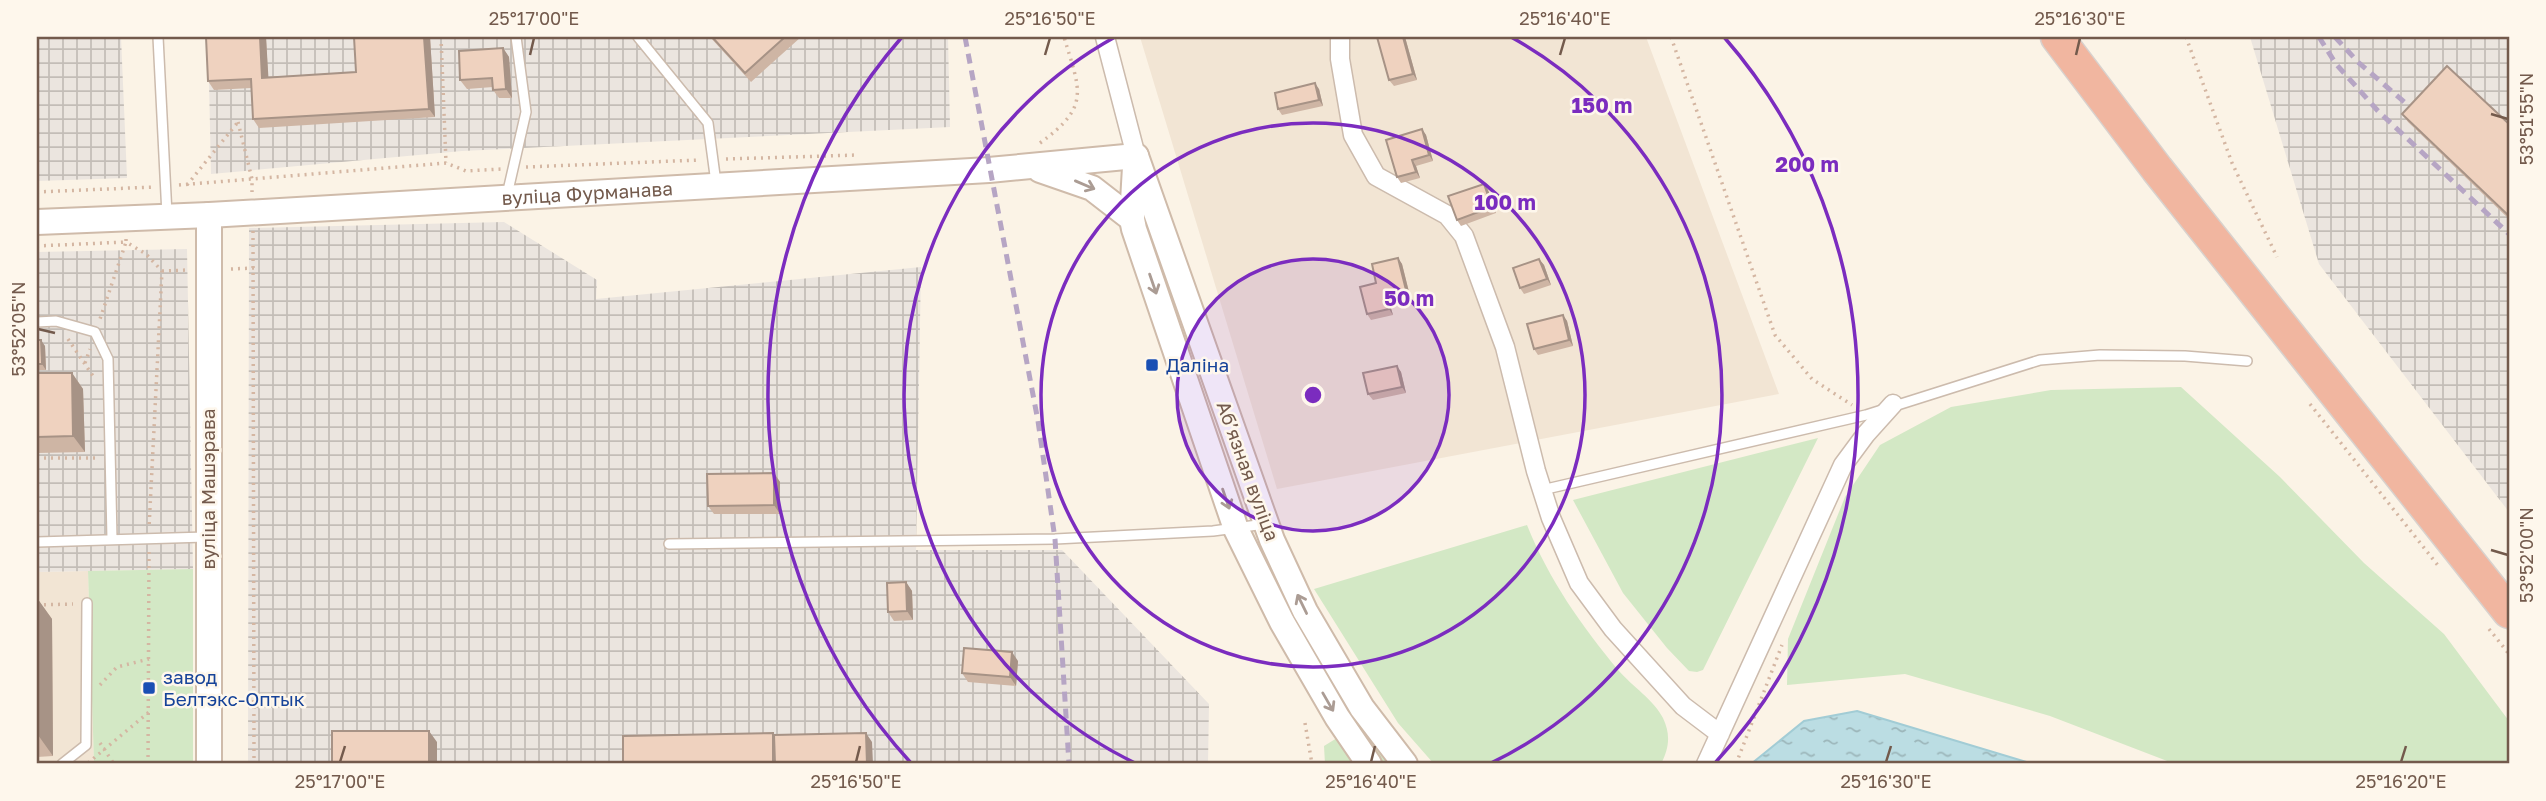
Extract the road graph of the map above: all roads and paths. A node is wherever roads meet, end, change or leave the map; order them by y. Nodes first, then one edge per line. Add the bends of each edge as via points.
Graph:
1 (158, 37) edge
2 (441, 37) edge
3 (516, 37) edge
4 (638, 37) edge
5 (1064, 37) edge
6 (1105, 37) edge
7 (1340, 37) edge
8 (1671, 37) edge
9 (2057, 37) edge
10 (2186, 37) edge
11 (863, 154) dead end
12 (1033, 156) junction
13 (1136, 156) junction
14 (713, 159) junction
15 (446, 163) junction
16 (513, 168) junction
17 (252, 180) junction
18 (187, 185) junction
19 (716, 185) junction
20 (166, 186) junction
21 (127, 188) junction
22 (37, 192) edge
23 (506, 197) junction
24 (253, 212) junction
25 (209, 215) junction
26 (167, 217) junction
27 (1132, 219) junction
28 (37, 222) edge
29 (126, 230) junction
30 (37, 246) edge
31 (2277, 257) dead end
32 (37, 321) edge
33 (56, 321) junction
34 (95, 332) junction
35 (2247, 361) dead end
36 (85, 363) junction
37 (96, 382) dead end
38 (1893, 404) junction
39 (1866, 415) junction
40 (96, 445) dead end
41 (110, 457) junction
42 (37, 458) edge
43 (96, 458) junction
44 (1542, 490) junction
45 (1266, 524) junction
46 (1236, 529) junction
47 (208, 537) junction
48 (149, 539) junction
49 (112, 540) junction
50 (37, 542) edge
51 (669, 544) dead end
52 (87, 603) joint
53 (37, 605) edge
54 (2509, 612) edge
55 (1786, 635) dead end
56 (149, 659) junction
57 (87, 698) junction
58 (149, 712) junction
59 (1305, 723) dead end
60 (1720, 734) junction
61 (88, 763) edge
62 (62, 764) edge
63 (148, 764) edge
64 (209, 764) edge
65 (254, 764) edge
66 (1312, 764) edge
67 (1369, 764) edge
68 (1405, 764) edge
69 (1706, 764) edge
70 (1736, 764) edge

1 - 20 lane
2 - 15 path
3 - 16 lane via 526,113
4 - 14 lane via 708,123
5 - 12 path via 1078,91 1075,105 1069,119
6 - 13 street, Абʼязная вуліца
7 - 44 street via 1353,135 1376,176 1447,215 1464,236 1505,347
8 - 39 path via 1775,335 1812,379
9 - 54 highway
10 - 31 path via 2232,163
11 - 14 path
12 - 13 street, вуліца Фурманава
12 - 19 street, вуліца Фурманава
12 -> 27 street via 1092,188
13 - 27 street, Абʼязная вуліца
13 - 45 street, Абʼязная вуліца
14 - 16 path
14 - 19 lane
15 - 16 path via 466,170
15 - 17 path
16 - 23 lane
17 - 18 path
17 - 18 path via 238,122
17 - 24 path
18 - 20 path
19 - 23 street, вуліца Фурманава
20 - 21 path
20 - 26 lane
21 - 22 path
21 - 29 path
23 - 24 street, вуліца Фурманава
24 - 25 street, вуліца Фурманава
24 - 65 path
25 - 26 street, вуліца Фурманава
25 - 47 street, вуліца Машэрава
26 - 29 street, вуліца Фурманава
27 -> 46 street, Абʼязная вуліца
28 - 29 street, вуліца Фурманава
29 - 30 path
29 - 34 path
29 - 48 path via 162,271
32 - 33 lane
33 - 34 lane
33 - 36 path
34 - 36 path
34 - 41 lane via 108,359
35 - 38 lane via 2112,355 2040,360
36 - 37 path
38 - 39 lane
38 - 60 street via 1843,465
39 - 44 lane
40 - 43 path
41 - 43 path
41 - 49 lane
42 - 43 path
44 - 60 street via 1580,583 1683,706
45 - 46 lane
68 -> 45 street, Абʼязная вуліца via 1362,708 1306,611
46 - 51 lane via 1055,538
46 -> 67 street, Абʼязная вуліца via 1336,717
47 - 48 lane
47 - 64 street, вуліца Машэрава
48 - 49 lane
48 - 56 path
49 - 50 lane
52 - 53 path
52 - 57 lane
55 - 70 path
56 - 57 path via 117,667
56 - 58 path
57 - 62 lane via 86,746
58 - 61 path
58 - 63 path
59 - 66 path
60 - 69 street

